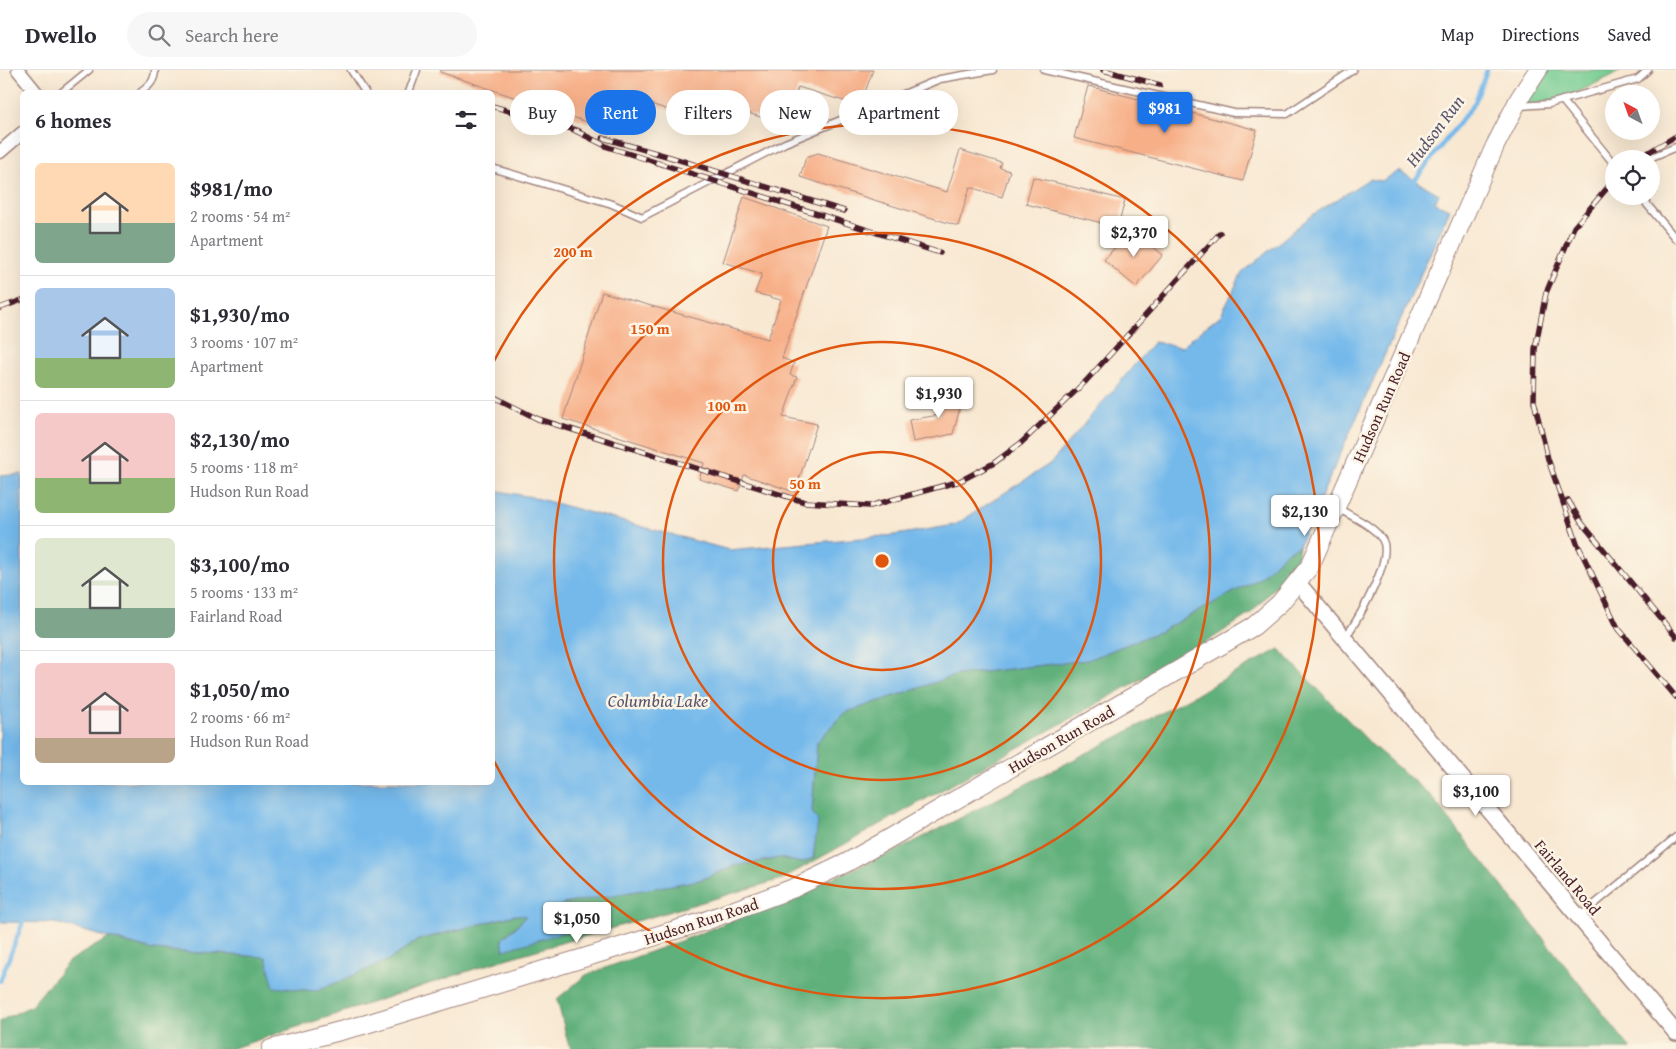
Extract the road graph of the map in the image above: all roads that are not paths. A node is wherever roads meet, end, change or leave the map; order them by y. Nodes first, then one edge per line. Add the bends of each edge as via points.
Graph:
1 (18, 70) edge
2 (89, 70) edge
3 (155, 70) edge
4 (351, 70) edge
5 (417, 70) edge
6 (993, 70) edge
7 (1044, 70) edge
8 (1353, 70) edge
9 (1538, 70) edge
10 (1648, 70) edge
11 (34, 90) edge
12 (64, 90) edge
13 (144, 90) edge
14 (364, 90) edge
15 (410, 90) edge
16 (1562, 100) junction
17 (1516, 107) junction
18 (20, 134) edge
19 (1676, 147) edge
20 (0, 152) edge
21 (1605, 153) edge
22 (1660, 154) edge
23 (495, 169) edge
24 (1648, 205) edge
25 (1676, 239) edge
26 (1336, 507) junction
27 (1298, 583) junction
28 (1346, 638) junction
29 (1676, 836) edge
30 (1579, 917) junction
31 (1676, 1033) edge
32 (271, 1049) edge

1 - 11 street
2 - 12 lane
3 - 13 lane via 151,84
4 - 14 lane
5 - 15 lane
6 - 23 lane via 940,79 785,143 642,217 612,204
7 - 8 lane via 1234,113 1287,114
9 - 17 main road, Hudson Run Road
10 - 16 lane via 1638,79
16 - 17 lane
16 - 21 lane
17 - 26 main road, Hudson Run Road via 1495,146
18 - 20 street
19 - 22 lane
24 - 25 lane
26 - 27 main road, Hudson Run Road via 1310,566
26 - 28 lane via 1377,533 1383,541 1384,552 1368,600
27 - 28 street, Fairland Road
27 - 32 main road, Hudson Run Road via 1254,626 885,841 794,888 654,938
28 - 30 street, Fairland Road
29 - 30 lane
30 - 31 street, Fairland Road

